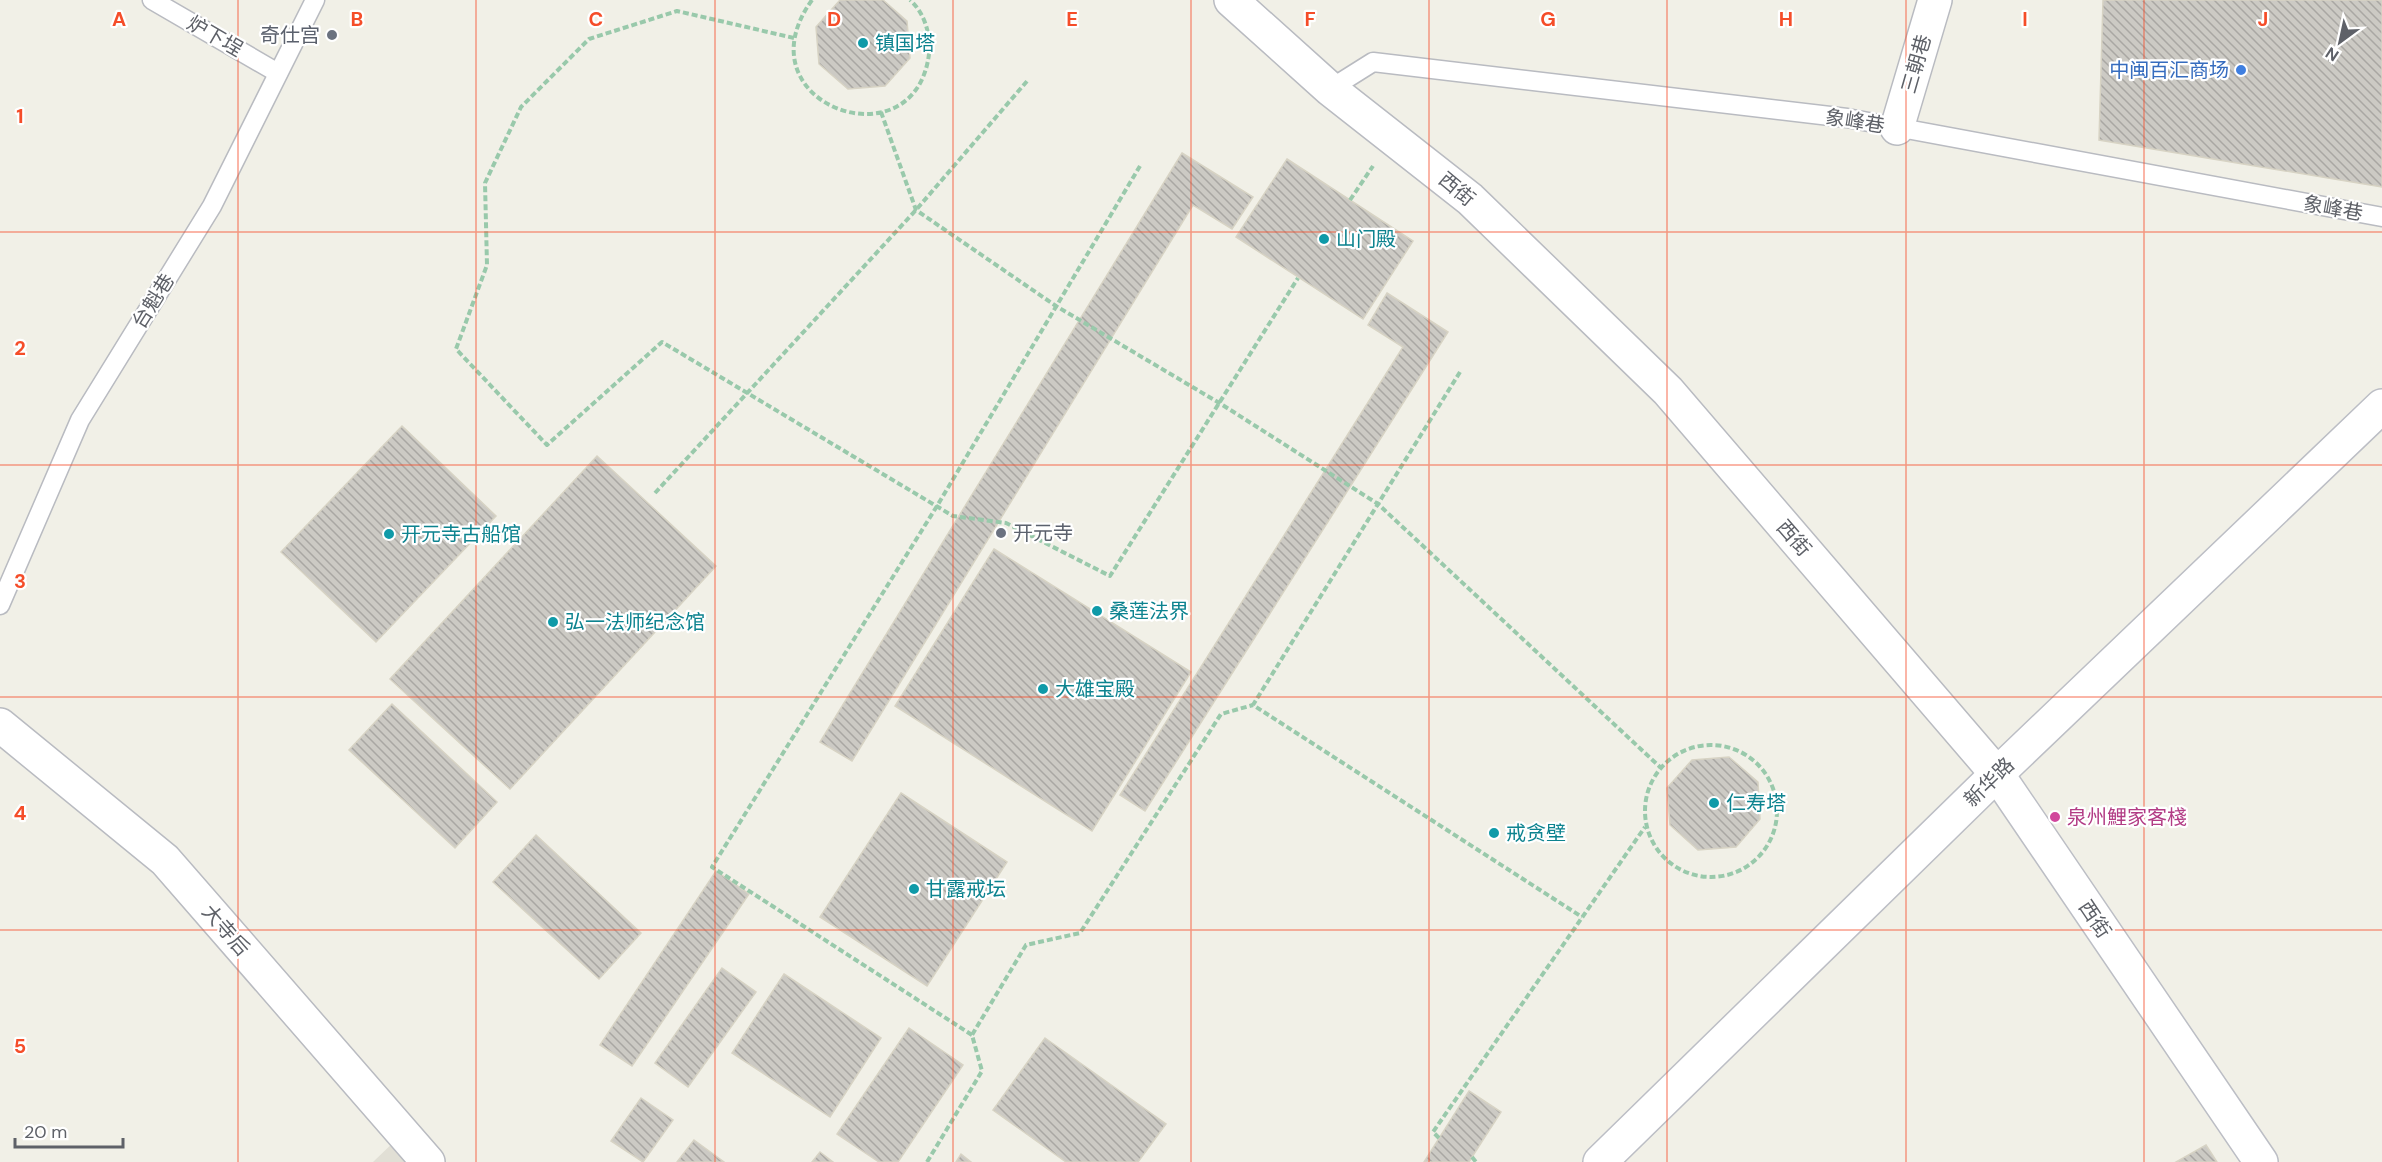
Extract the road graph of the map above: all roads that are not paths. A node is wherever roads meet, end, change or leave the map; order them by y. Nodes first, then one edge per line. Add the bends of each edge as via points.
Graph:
1 (152, 0) edge
2 (315, 0) edge
3 (1231, 0) edge
4 (1935, 0) edge
5 (278, 73) junction
6 (1330, 89) junction
7 (1897, 128) junction
8 (2382, 217) edge
9 (2382, 406) edge
10 (0, 605) edge
11 (0, 725) edge
12 (1997, 774) junction
13 (428, 1162) edge
14 (1600, 1162) edge
15 (2261, 1162) edge

1 - 5 lane, 炉下埕
2 - 5 lane, 台魁巷
3 - 6 street, 西街
4 - 7 street, 三朝巷
5 - 10 lane, 台魁巷 via 212,206 80,420
6 - 7 lane, 象峰巷 via 1373,62 1836,117
6 - 12 street, 西街 via 1470,199 1668,391
7 - 8 lane, 象峰巷
9 - 12 street, 新华路
11 - 13 street, 大寺后 via 165,860
12 - 14 street, 新华路
12 - 15 street, 西街

